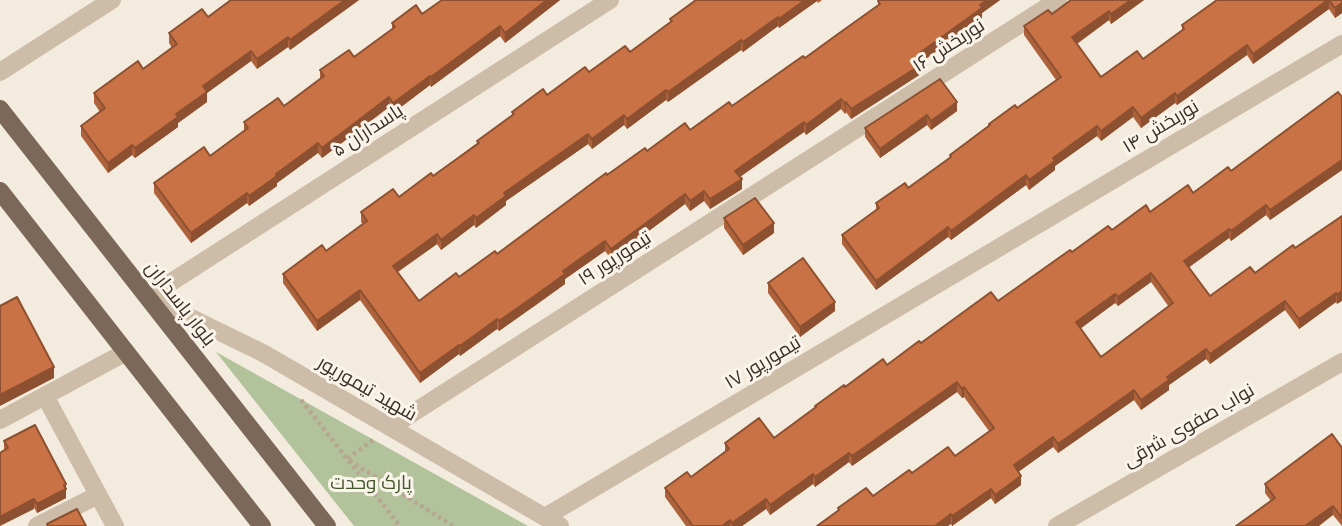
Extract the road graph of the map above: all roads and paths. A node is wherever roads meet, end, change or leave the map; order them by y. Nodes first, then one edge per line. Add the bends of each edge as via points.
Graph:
1 (112, 0) edge
2 (610, 0) edge
3 (1058, 0) edge
4 (1342, 44) edge
5 (0, 72) edge
6 (0, 108) edge
7 (862, 126) joint
8 (0, 191) edge
9 (1002, 246) joint
10 (148, 297) junction
11 (126, 352) junction
12 (1342, 362) edge
13 (297, 395) dead end
14 (45, 396) junction
15 (0, 420) edge
16 (391, 427) junction
17 (347, 459) junction
18 (98, 495) junction
19 (553, 522) edge
20 (37, 526) edge
21 (115, 526) edge
22 (262, 526) edge
23 (327, 526) edge
24 (400, 526) edge
25 (453, 526) edge
26 (1057, 526) edge

1 - 5 street
2 - 10 street, پاسداران ۵
3 - 7 street, نوربخش ۱۶
4 - 9 street, نوربخش ۱۴
6 - 10 main road, بلوار پاسداران
7 - 16 street, تیمورپور ۱۹
8 - 11 main road
9 - 19 street, تیمورپور ۱۷
10 - 16 street, شهید تیمورپور via 263,353
10 - 23 main road, بلوار پاسداران
11 - 14 street
11 - 22 main road
12 - 26 street, نواب صفوی شرقی
13 - 17 path
14 - 15 street
14 - 18 street
16 - 17 path
16 - 19 street, شهید تیمورپور
17 - 24 path
17 - 25 path
18 - 20 street
18 - 21 street

